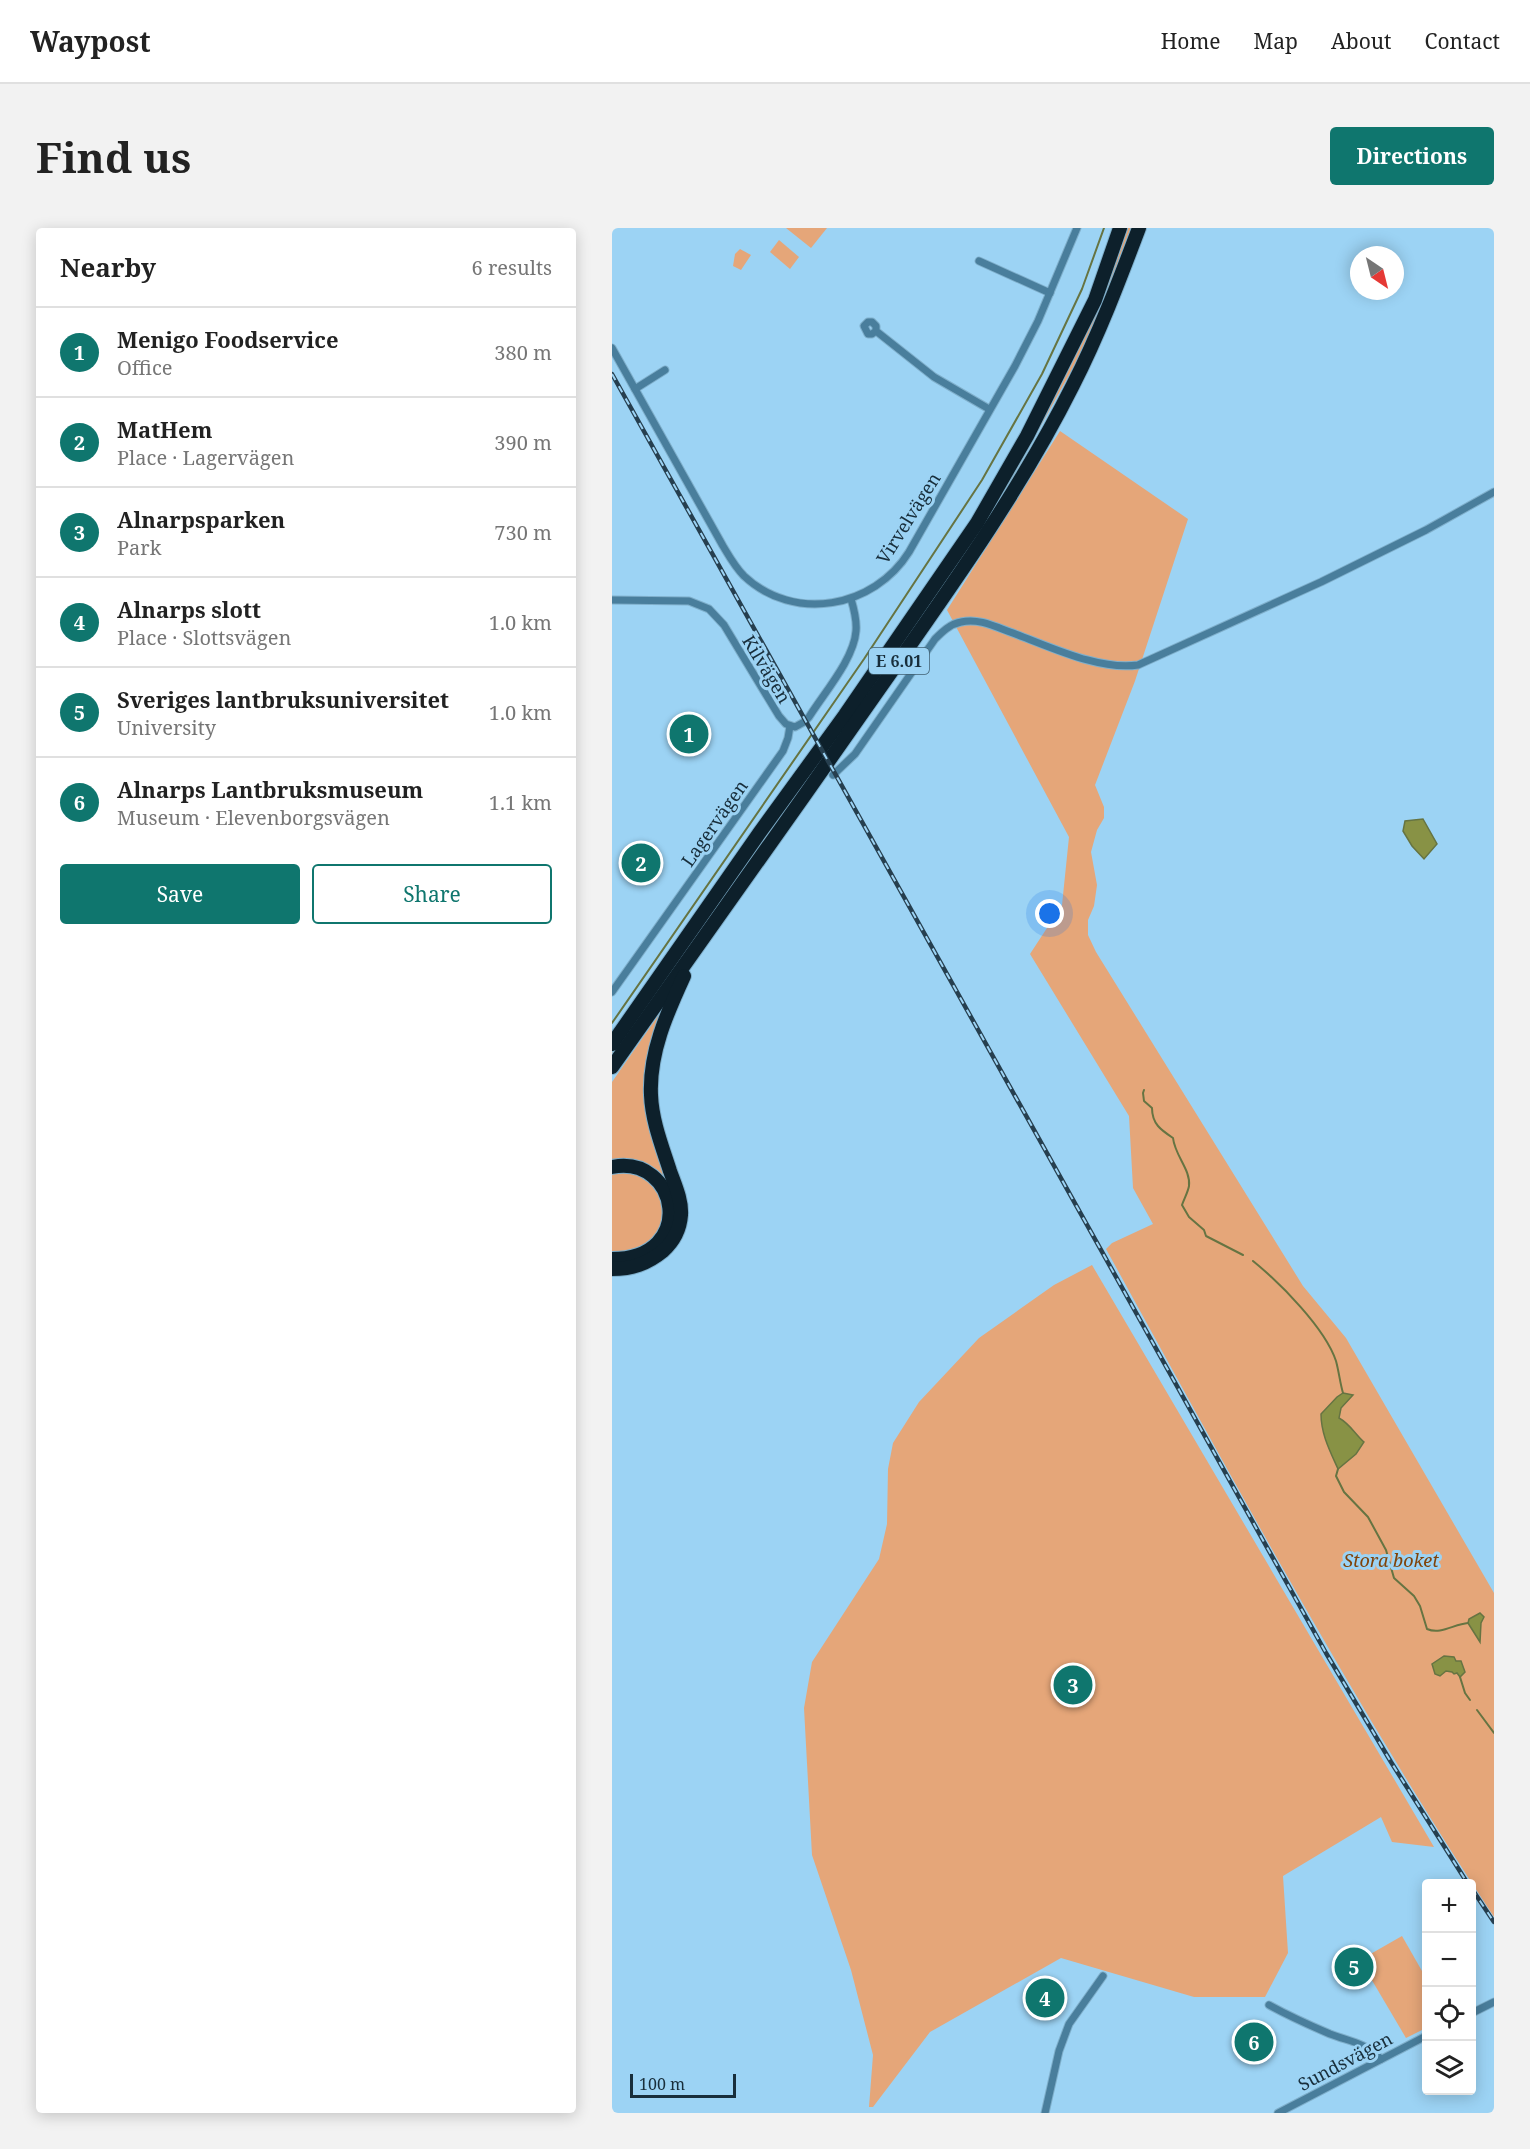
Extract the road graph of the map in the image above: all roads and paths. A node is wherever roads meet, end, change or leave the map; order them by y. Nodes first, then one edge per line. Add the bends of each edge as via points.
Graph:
1 (1077, 228) edge
2 (1120, 228) edge
3 (1139, 228) edge
4 (979, 261) dead end
5 (1050, 293) junction
6 (876, 330) dead end
7 (612, 348) edge
8 (665, 370) dead end
9 (635, 389) junction
10 (989, 409) junction
11 (1494, 492) edge
12 (851, 598) junction
13 (612, 600) edge
14 (790, 726) junction
15 (833, 775) dead end
16 (702, 939) junction
17 (612, 992) edge
18 (612, 1044) edge
19 (612, 1067) edge
20 (612, 1167) edge
21 (612, 1259) edge
22 (612, 1269) edge
23 (1102, 1976) dead end
24 (1494, 2002) edge
25 (1269, 2005) dead end
26 (1476, 2011) edge
27 (1422, 2038) edge
28 (1381, 2059) junction
29 (1045, 2113) edge
30 (1278, 2113) edge

1 - 5 street, Virvelvägen
2 - 18 highway, E 6.01 via 1095,300 1028,436 977,523
3 - 16 highway, E 6.01 via 1109,308 1035,456 975,551
4 - 5 street
5 - 10 street, Virvelvägen
6 - 10 street via 934,377
7 - 9 street, Virvelvägen
8 - 9 street
9 - 12 street, Virvelvägen via 728,555 746,577 767,591 801,602 818,604
10 - 12 street, Virvelvägen via 902,562 882,582
11 - 15 street via 1321,582 1138,665 1090,660 984,622 952,625 934,639 855,754
12 - 14 street, Kilvägen via 856,633 850,654 804,722
13 - 14 street, Kilvägen via 689,601 709,609 724,625 778,716
14 - 17 street, Lagervägen via 783,751
16 - 19 highway, E 6.01
16 - 22 highway via 665,1017 652,1071 653,1114 680,1204 679,1225 668,1247 657,1256 636,1267
20 - 21 highway via 630,1167 651,1176 668,1196 671,1215 663,1236 650,1250
23 - 29 street via 1069,2024
24 - 26 street
25 - 28 street via 1371,2049
27 - 28 street, Sundsvägen
28 - 30 street, Sundsvägen

